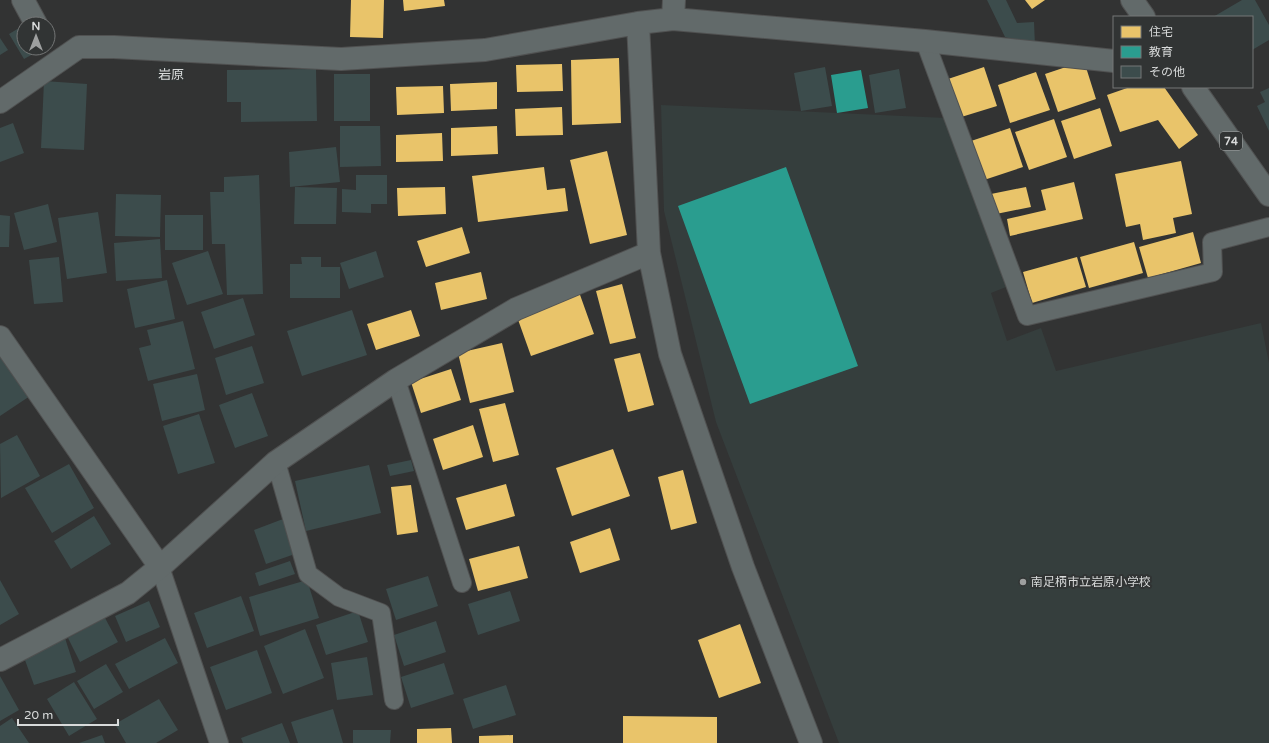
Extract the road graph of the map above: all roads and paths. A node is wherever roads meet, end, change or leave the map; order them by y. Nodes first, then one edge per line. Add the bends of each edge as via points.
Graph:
1 (23, 0) edge
2 (1132, 0) edge
3 (673, 9) edge
4 (32, 16) edge
5 (1143, 16) edge
6 (638, 23) junction
7 (925, 41) junction
8 (50, 57) edge
9 (1113, 61) edge
10 (1194, 88) edge
11 (0, 102) edge
12 (1269, 195) edge
13 (1269, 227) edge
14 (649, 253) junction
15 (0, 337) edge
16 (396, 380) junction
17 (276, 462) junction
18 (160, 567) junction
19 (462, 583) dead end
20 (0, 660) edge
21 (394, 700) dead end
22 (219, 743) edge
23 (811, 743) edge

1 - 4 street
2 - 5 street
3 - 6 street
3 - 7 street
6 - 8 street via 485,50 341,59 114,48 79,48
6 - 14 street
7 - 9 street
7 - 13 lane via 1027,316 1213,272 1212,242
8 - 11 street
10 - 12 street, 74
14 - 16 street via 516,309
14 - 23 street via 670,354 743,567
15 - 18 street
16 - 17 street
16 - 19 lane
17 - 18 street
17 - 21 lane via 308,574 339,597 381,613
18 - 20 street via 128,593
18 - 22 lane

